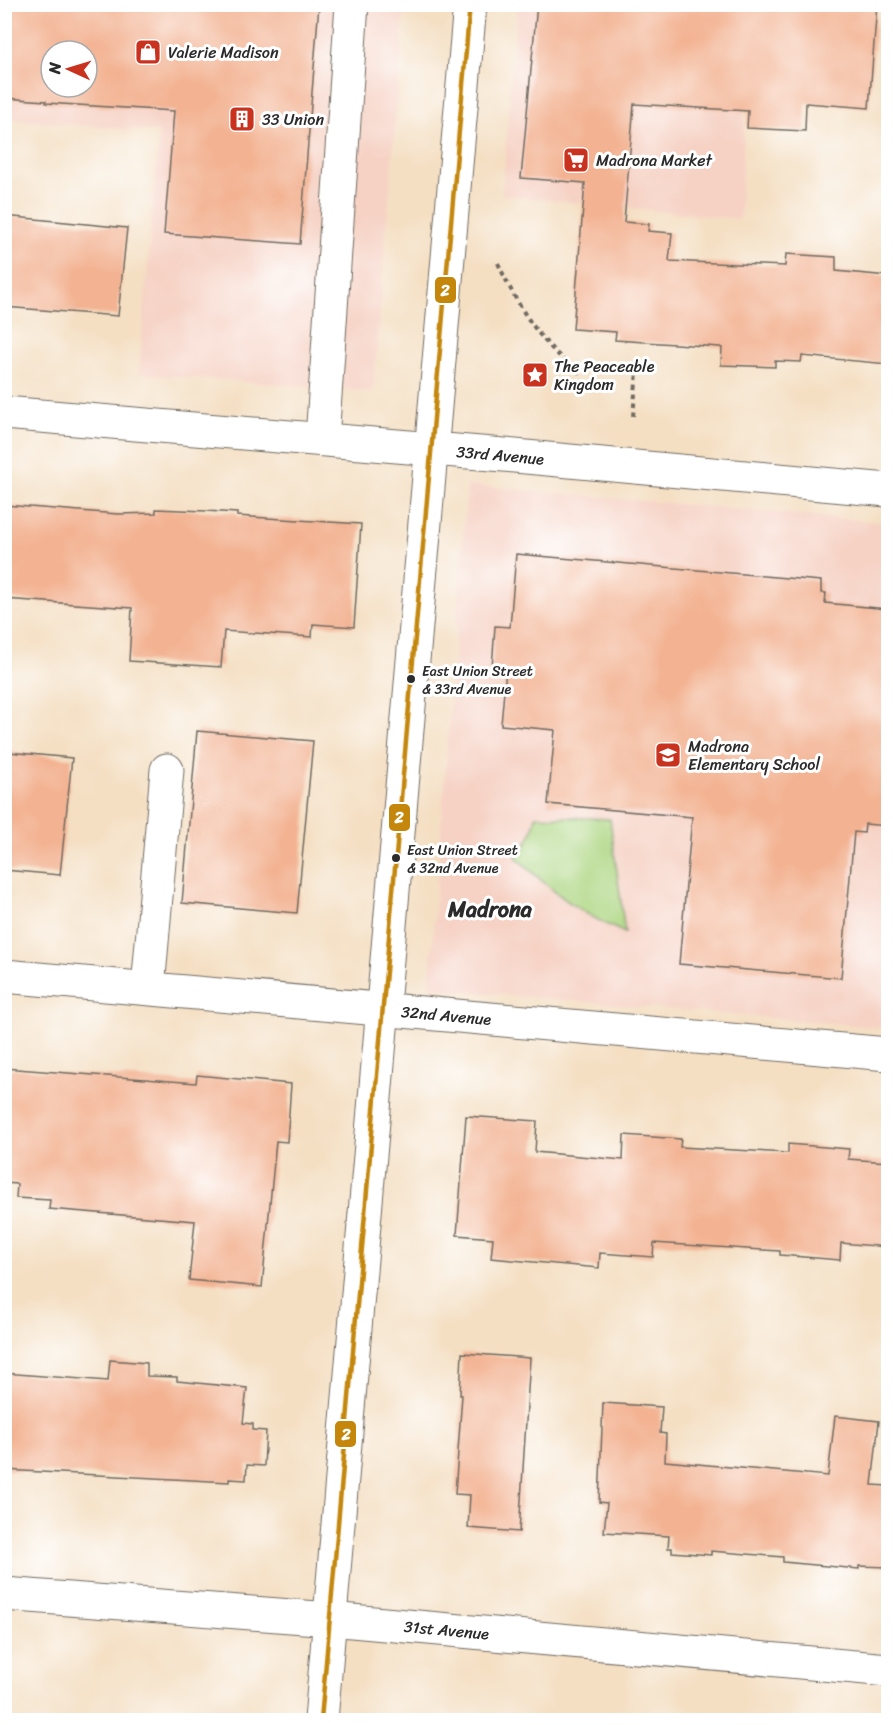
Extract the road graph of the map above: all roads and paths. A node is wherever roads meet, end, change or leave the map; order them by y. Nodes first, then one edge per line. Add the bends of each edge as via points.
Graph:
1 (352, 4) edge
2 (471, 4) edge
3 (498, 263) dead end
4 (637, 372) dead end
5 (580, 373) dead end
6 (4, 413) edge
7 (633, 416) dead end
8 (322, 439) junction
9 (433, 449) junction
10 (888, 490) edge
11 (167, 770) dead end
12 (4, 976) edge
13 (148, 988) junction
14 (382, 1008) junction
15 (888, 1054) edge
16 (4, 1594) edge
17 (330, 1618) junction
18 (888, 1670) edge
19 (321, 1720) edge

1 - 8 street
2 - 9 street
3 - 5 path via 530,324 564,362
4 - 7 path
6 - 8 street, 33rd Avenue
8 - 9 street, 33rd Avenue
9 - 10 street, 33rd Avenue
9 - 14 street
11 - 13 street
12 - 13 street, 32nd Avenue
13 - 14 street, 32nd Avenue
14 - 15 street, 32nd Avenue
14 - 17 street
16 - 17 street, 31st Avenue
17 - 18 street, 31st Avenue
17 - 19 street

